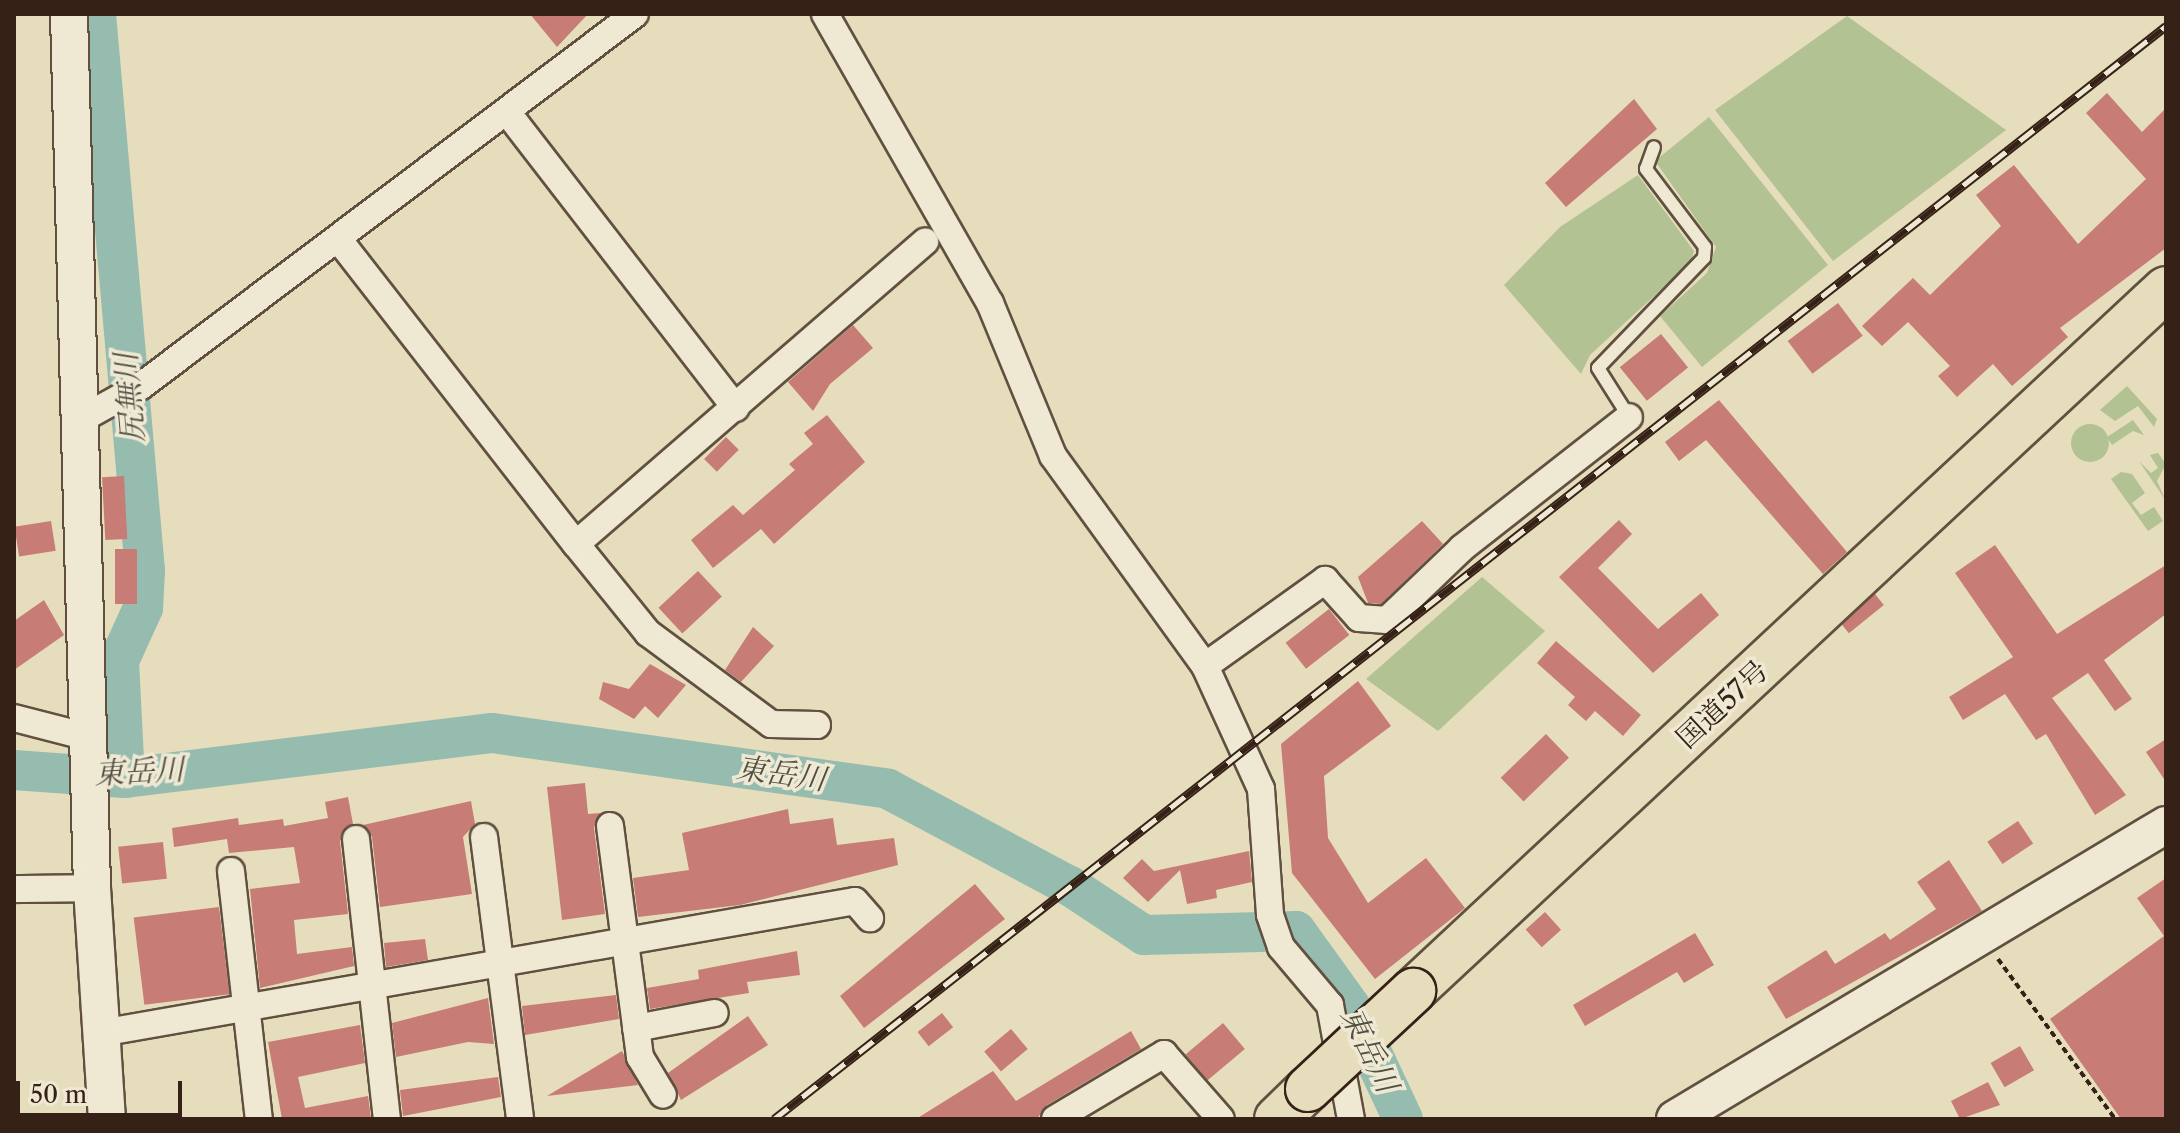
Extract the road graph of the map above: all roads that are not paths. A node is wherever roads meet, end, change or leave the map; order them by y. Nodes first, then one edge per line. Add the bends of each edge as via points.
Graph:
1 (69, 14) edge
2 (635, 14) edge
3 (825, 14) edge
4 (507, 112) junction
5 (1654, 147) dead end
6 (339, 240) junction
7 (925, 242) dead end
8 (2166, 289) edge
9 (736, 408) junction
10 (101, 410) junction
11 (1629, 417) joint
12 (576, 544) junction
13 (1205, 666) junction
14 (14, 718) edge
15 (817, 725) dead end
16 (92, 745) junction
17 (2166, 825) edge
18 (610, 826) dead end
19 (484, 837) dead end
20 (356, 839) dead end
21 (231, 871) dead end
22 (92, 888) junction
23 (14, 889) edge
24 (870, 918) dead end
25 (624, 941) junction
26 (497, 963) junction
27 (371, 986) junction
28 (245, 1008) junction
29 (715, 1013) dead end
30 (636, 1028) junction
31 (101, 1033) junction
32 (663, 1095) dead end
33 (1293, 1104) edge
34 (1711, 1110) edge
35 (107, 1119) edge
36 (259, 1119) edge
37 (387, 1119) edge
38 (520, 1119) edge
39 (1055, 1119) edge
40 (1221, 1119) edge
41 (1351, 1119) edge
42 (1675, 1119) edge

1 - 10 street
2 - 4 street
3 - 13 street via 990,303 1053,456
4 - 6 street
4 - 9 street
5 - 11 lane via 1646,169 1705,247 1704,258 1598,368
6 - 10 street
6 - 12 street
7 - 9 street
8 - 33 highway, 国道57号, bridge
9 - 12 street
10 - 16 street
11 - 13 street via 1462,548 1387,620 1359,618 1325,580
12 - 15 street via 648,633 771,724
13 - 41 street via 1261,789 1270,915 1281,947 1330,1005
14 - 16 street
16 - 22 street
17 - 34 street via 1981,936
18 - 25 street
19 - 26 street
20 - 27 street
21 - 28 street
22 - 23 street
22 - 31 street
24 - 25 street via 855,901
25 - 26 street
25 - 30 street
26 - 27 street
26 - 38 street
27 - 28 street
27 - 37 street
28 - 31 street
28 - 36 street
29 - 30 street
30 - 32 street via 640,1057
31 - 35 street
34 - 42 street
39 - 40 street via 1164,1054

